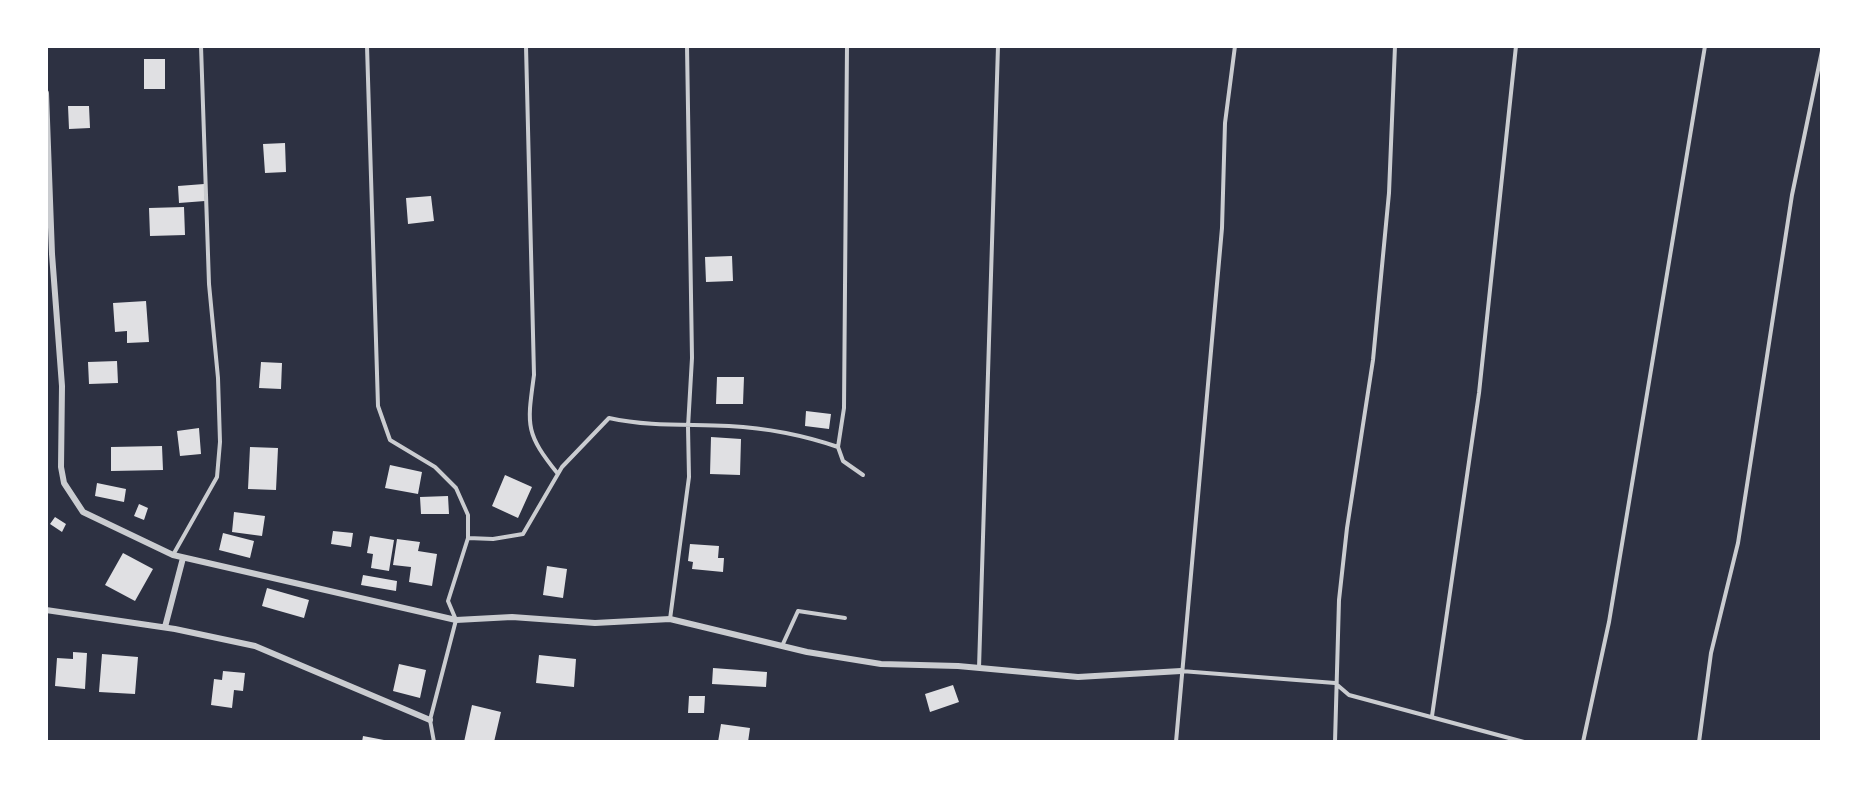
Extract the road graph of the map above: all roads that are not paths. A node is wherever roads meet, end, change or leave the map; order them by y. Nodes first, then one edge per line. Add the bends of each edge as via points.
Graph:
1 (201, 46) edge
2 (367, 46) edge
3 (526, 46) edge
4 (687, 46) edge
5 (847, 46) edge
6 (998, 46) edge
7 (1235, 46) edge
8 (1395, 46) edge
9 (1516, 46) edge
10 (1705, 46) edge
11 (1821, 51) edge
12 (46, 93) edge
13 (688, 427) junction
14 (838, 447) junction
15 (558, 474) junction
16 (863, 476) dead end
17 (468, 538) junction
18 (173, 555) junction
19 (183, 558) junction
20 (46, 610) edge
21 (845, 618) dead end
22 (670, 619) junction
23 (456, 620) junction
24 (165, 627) junction
25 (782, 646) junction
26 (980, 668) junction
27 (1181, 671) junction
28 (1335, 683) junction
29 (1432, 716) junction
30 (430, 720) junction
31 (434, 741) edge
32 (1176, 741) edge
33 (1335, 741) edge
34 (1518, 741) edge
35 (1524, 741) edge
36 (1583, 741) edge
37 (1699, 741) edge

1 - 18 lane via 209,284 220,442 217,477
2 - 17 lane via 378,406 390,440 435,467 456,488 468,515
3 - 15 lane via 534,375 528,419 537,448
4 - 13 lane via 692,347
5 - 14 lane via 844,408
6 - 26 lane
7 - 27 lane via 1225,123 1222,228
8 - 28 lane via 1389,193 1373,360 1347,528
9 - 29 lane via 1479,393
10 - 36 lane via 1609,622
11 - 37 lane via 1792,195 1738,543 1711,653
12 - 18 street via 64,483 83,512
13 - 14 lane via 729,426 808,437
13 - 15 lane via 609,418
13 - 22 lane via 690,477
14 - 16 lane via 843,461
15 - 17 lane via 523,534
17 - 23 lane via 448,601
18 - 19 street
19 - 23 street
19 - 24 street
20 - 24 street
21 - 25 lane via 798,611
22 - 23 street via 595,623 512,617
22 - 25 street
23 - 30 lane
24 - 30 street via 255,646
25 - 26 street via 881,663
26 - 27 street via 1078,677
27 - 28 lane
27 - 32 lane
28 - 29 lane via 1349,695
28 - 33 lane
29 - 34 lane
30 - 31 lane
34 - 35 lane

